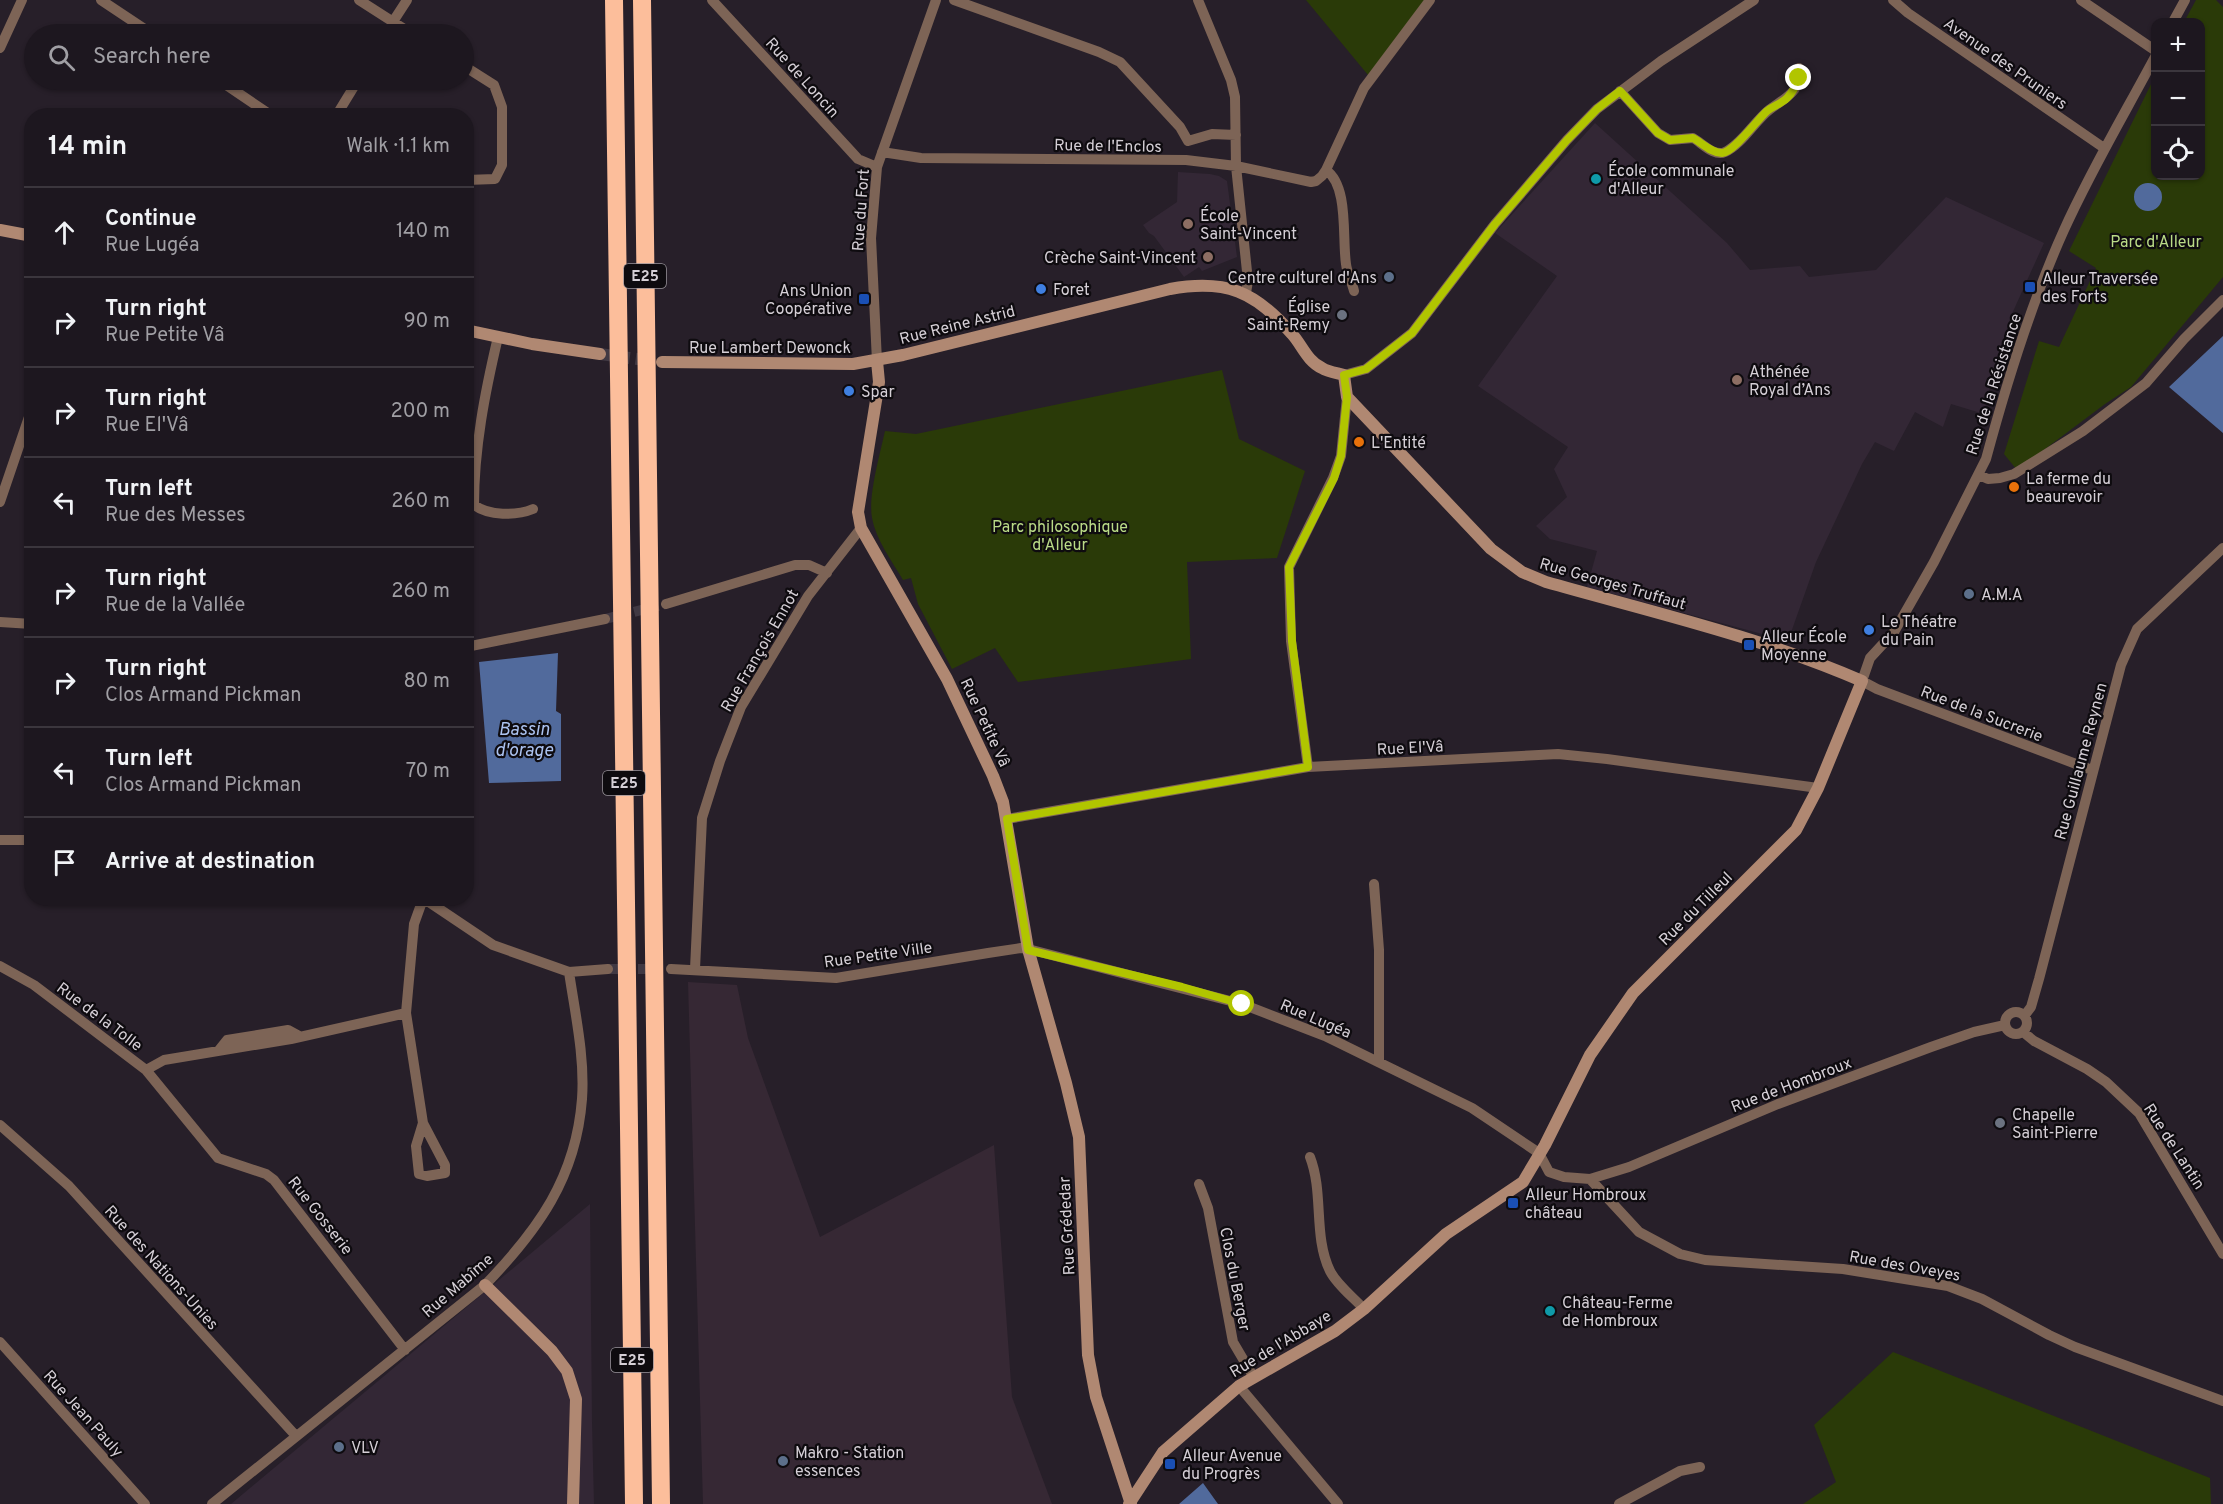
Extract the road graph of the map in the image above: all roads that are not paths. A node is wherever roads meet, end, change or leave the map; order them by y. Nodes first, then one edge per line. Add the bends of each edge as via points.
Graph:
1 (22, 0) edge
2 (101, 0) edge
3 (359, 0) edge
4 (407, 0) edge
5 (614, 0) edge
6 (642, 0) edge
7 (712, 0) edge
8 (936, 0) edge
9 (954, 0) edge
10 (1198, 0) edge
11 (1430, 0) edge
12 (1754, 0) edge
13 (1893, 0) edge
14 (2081, 0) edge
15 (2185, 0) edge
16 (2175, 18) edge
17 (392, 22) junction
18 (137, 24) edge
19 (395, 24) edge
20 (0, 48) edge
21 (2151, 49) edge
22 (2151, 62) edge
23 (1799, 68) dead end
24 (474, 72) edge
25 (234, 90) edge
26 (352, 90) edge
27 (1620, 91) junction
28 (260, 108) edge
29 (341, 108) edge
30 (1236, 135) junction
31 (1188, 141) junction
32 (2104, 148) junction
33 (882, 152) junction
34 (1185, 160) junction
35 (1236, 166) junction
36 (877, 167) junction
37 (1326, 170) junction
38 (474, 180) edge
39 (0, 230) edge
40 (24, 234) edge
41 (1354, 291) dead end
42 (1246, 293) junction
43 (2223, 300) edge
44 (474, 332) edge
45 (498, 337) junction
46 (600, 354) tunnel mouth
47 (877, 361) junction
48 (662, 362) tunnel mouth
49 (1344, 375) junction
50 (1347, 397) junction
51 (24, 431) edge
52 (1979, 475) junction
53 (0, 501) edge
54 (533, 509) dead end
55 (861, 528) junction
56 (2223, 548) edge
57 (827, 573) junction
58 (666, 604) tunnel mouth
59 (605, 619) tunnel mouth
60 (0, 622) edge
61 (24, 624) edge
62 (474, 645) edge
63 (1862, 681) junction
64 (1308, 767) junction
65 (2092, 770) junction
66 (1818, 788) junction
67 (1007, 819) junction
68 (0, 840) edge
69 (24, 840) edge
70 (1374, 884) dead end
71 (420, 906) edge
72 (434, 906) edge
73 (1028, 950) junction
74 (0, 966) edge
75 (608, 969) tunnel mouth
76 (671, 969) tunnel mouth
77 (695, 969) junction
78 (569, 972) junction
79 (406, 1013) junction
80 (2025, 1015) junction
81 (2006, 1025) junction
82 (2023, 1032) junction
83 (1379, 1062) junction
84 (146, 1070) junction
85 (423, 1123) junction
86 (0, 1125) edge
87 (1539, 1154) junction
88 (1310, 1157) dead end
89 (1590, 1179) junction
90 (1199, 1184) dead end
91 (2223, 1254) edge
92 (658, 1280) junction
93 (484, 1285) junction
94 (1364, 1309) junction
95 (0, 1342) edge
96 (405, 1350) junction
97 (1253, 1376) junction
98 (1239, 1386) junction
99 (2223, 1401) edge
100 (296, 1436) junction
101 (1700, 1467) dead end
102 (145, 1504) edge
103 (212, 1504) edge
104 (573, 1504) edge
105 (634, 1504) edge
106 (661, 1504) edge
107 (671, 1504) edge
108 (1130, 1504) edge
109 (1338, 1504) edge
110 (1619, 1504) edge

1 - 20 street
2 - 18 street
3 - 17 street
4 - 17 street
5 - 105 highway, E25
6 - 92 highway, E25
7 - 36 street, Rue de Loncin via 858,159
8 - 33 street, Rue du Fort
9 - 31 street via 1120,62 1180,127
10 - 30 street via 1231,80
11 - 37 street via 1364,88
12 - 27 street
13 - 32 street, Avenue des Pruniers
14 - 21 street
15 - 16 street
17 - 19 street
22 - 32 street, Rue de la Résistance
23 - 27 street via 1796,88 1785,100 1768,110 1721,153 1693,138 1670,140 1658,133
24 - 38 street via 494,85 502,107 502,165 495,179
25 - 28 street
26 - 29 street
27 - 49 street via 1567,140 1495,224 1412,333 1366,369
30 - 31 street via 1212,134
30 - 35 street
31 - 34 street
32 - 52 street, Rue de la Résistance via 2064,230 2025,328
33 - 34 street, Rue de l'Enclos via 921,158
33 - 36 street, Rue du Fort
34 - 35 street, Rue de l'Enclos
35 - 37 street, Rue de l'Enclos via 1311,182
35 - 42 street
36 - 47 street, Rue du Fort via 871,238
37 - 41 street via 1339,189 1347,267
39 - 40 street
42 - 47 street, Rue Reine Astrid via 1215,285 1178,287
42 - 49 street, Rue Reine Astrid via 1276,316 1306,356 1321,368
43 - 52 street via 2146,383 2083,431 2014,474 1988,479
44 - 45 street
45 - 46 street
45 - 54 street via 479,429 474,505 497,513
47 - 48 street, Rue Lambert Dewonck
47 - 55 street via 879,382 858,512
49 - 50 street
50 - 63 street, Rue Georges Truffaut via 1491,549 1522,572 1765,644
50 - 64 street via 1341,456 1334,478 1289,567 1292,641
51 - 53 street
52 - 63 street, Rue de la Résistance via 1929,572 1894,632 1870,658
55 - 57 street, Rue François Ennot
55 - 67 street, Rue Petite Vâ via 947,679 993,776
56 - 65 street, Rue Guillaume Reynen via 2137,629 2121,665
57 - 58 street via 809,565 795,565
57 - 77 street, Rue François Ennot via 808,596 741,707 720,761 702,818
59 - 62 street
60 - 61 street
63 - 65 street, Rue de la Sucrerie
63 - 66 street, Rue du Tilleul
64 - 66 street, Rue El'Vâ via 1558,754
64 - 67 street, Rue El'Vâ
65 - 80 street, Rue Guillaume Reynen via 2039,980
66 - 87 street, Rue du Tilleul via 1796,830 1633,993 1590,1055
67 - 73 street, Rue Petite Vâ
68 - 69 street
70 - 83 street via 1379,950
71 - 79 street via 414,924
72 - 78 street via 493,945
73 - 77 street, Rue Petite Ville via 836,978
73 - 83 street, Rue Lugéa via 1242,1004
73 - 108 street, Rue Grédedar via 1078,1137 1088,1355 1096,1397
74 - 84 street, Rue de la Tolle via 34,985
75 - 78 street
76 - 77 street, Rue Petite Ville
78 - 93 street, Rue Mabîme via 581,1060 582,1098 574,1152 552,1204
79 - 84 street, Rue de la Tolle via 164,1060
79 - 85 street
80 - 81 street via 2011,1013
80 - 82 street via 2027,1026
81 - 82 street via 2013,1034
81 - 89 street, Rue de Hombroux via 1948,1041 1810,1091 1629,1167
82 - 91 street, Rue de Lantin via 2106,1082 2139,1113
83 - 87 street, Rue Lugéa via 1472,1108
84 - 96 street, Rue Gosserie via 218,1158 274,1180
85 - 85 street via 416,1146 419,1174 444,1173 446,1166
86 - 100 street, Rue des Nations-Unies via 69,1186
87 - 89 street, Rue Lugéa via 1549,1172
87 - 94 street, Rue de l'Abbaye via 1523,1182 1446,1234
88 - 94 street via 1316,1172 1324,1255 1331,1273
89 - 99 street, Rue des Oveyes via 1639,1232 1680,1254 1706,1260 1843,1269 1948,1286 1970,1293 2068,1344
90 - 97 street, Clos du Berger via 1208,1209 1233,1342
92 - 106 highway, E25
92 - 107 highway via 666,1307
93 - 96 street, Rue Mabîme
93 - 104 street via 552,1351 567,1371 576,1399
94 - 97 street, Rue de l'Abbaye via 1335,1331
95 - 102 street, Rue Jean Pauly
96 - 100 street, Rue Mabîme
97 - 98 street, Rue de l'Abbaye
98 - 108 street, Rue de l'Abbaye via 1163,1452
98 - 109 street
100 - 103 street, Rue Mabîme
101 - 110 street via 1680,1471

